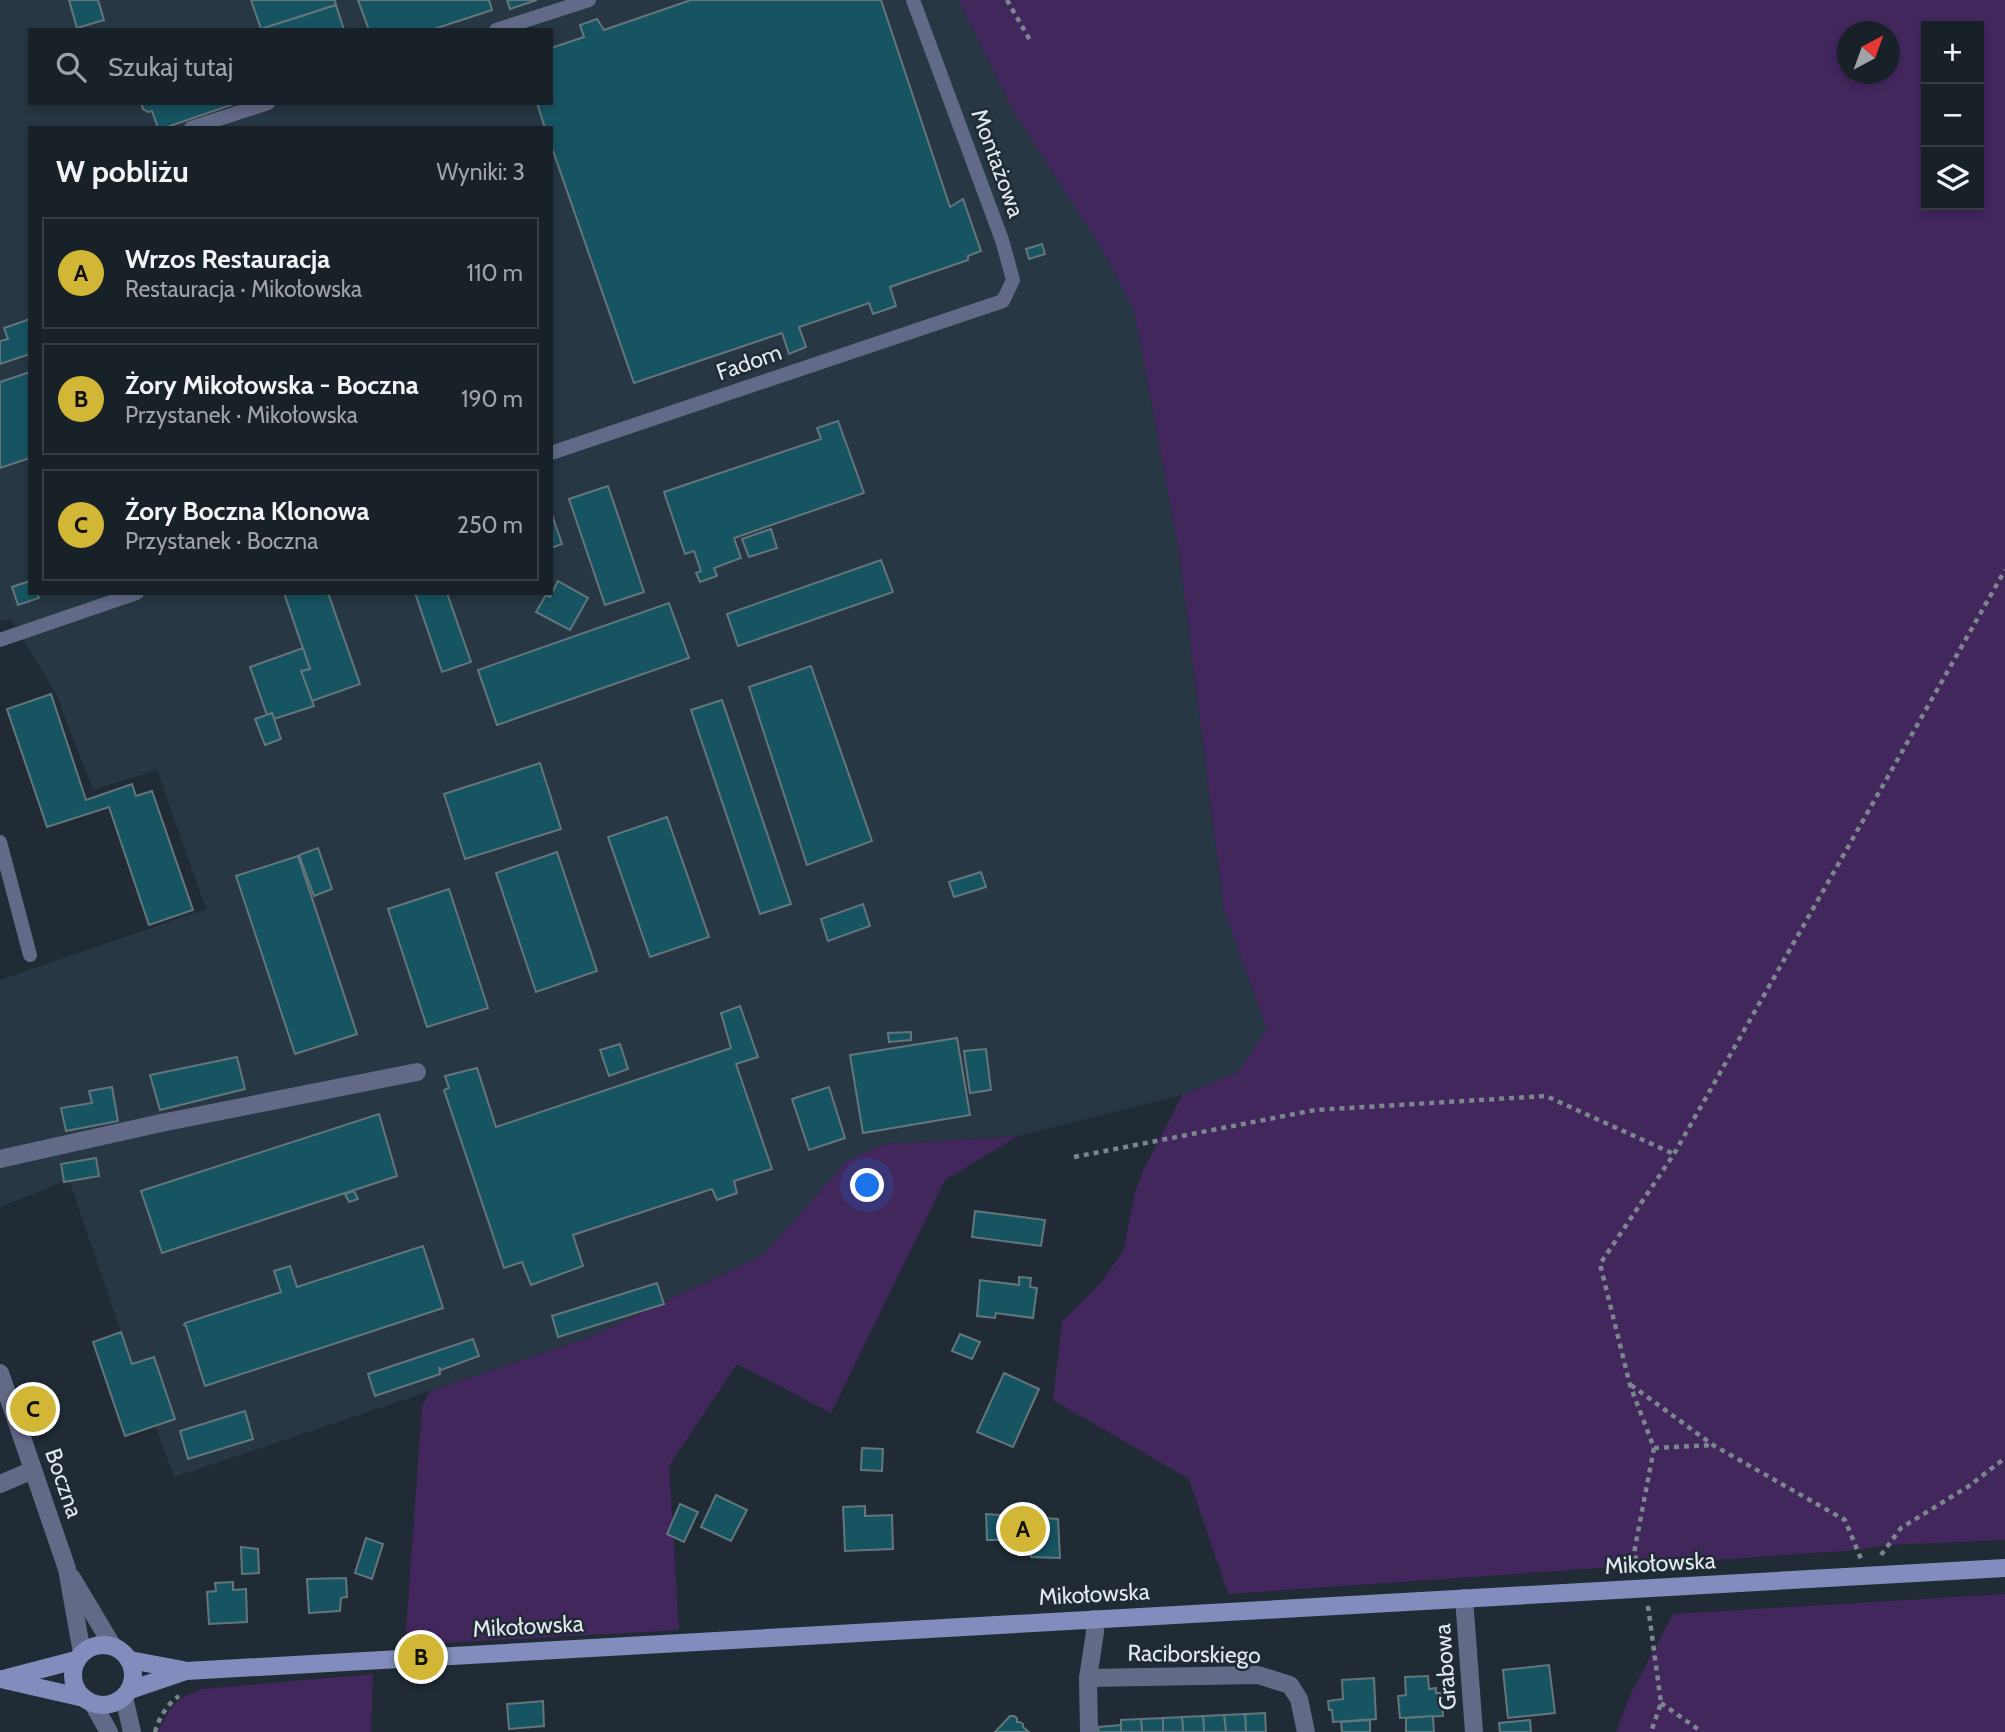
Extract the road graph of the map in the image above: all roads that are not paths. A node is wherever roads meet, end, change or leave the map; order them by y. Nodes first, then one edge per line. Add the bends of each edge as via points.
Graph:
1 (589, 0) edge
2 (913, 0) edge
3 (502, 28) edge
4 (262, 105) edge
5 (197, 126) edge
6 (961, 314) joint
7 (553, 452) edge
8 (131, 595) edge
9 (0, 639) edge
10 (0, 842) edge
11 (30, 955) dead end
12 (417, 1072) dead end
13 (0, 1159) edge
14 (0, 1373) edge
15 (33, 1469) junction
16 (0, 1484) edge
17 (2005, 1568) edge
18 (67, 1569) junction
19 (1464, 1598) junction
20 (1094, 1619) junction
21 (112, 1645) junction
22 (79, 1656) junction
23 (130, 1660) junction
24 (186, 1671) junction
25 (1088, 1678) junction
26 (0, 1679) edge
27 (127, 1693) junction
28 (88, 1701) junction
29 (109, 1732) edge
30 (132, 1732) edge
31 (1089, 1732) edge
32 (1306, 1732) edge
33 (1474, 1732) edge

1 - 3 lane
2 - 6 lane, Montażowa via 1013,281 1003,301
4 - 5 lane
6 - 7 lane, Fadom
8 - 9 lane
10 - 11 lane
12 - 13 street
14 - 15 street, Boczna
15 - 16 street
15 - 18 street, Boczna
17 - 19 street, Mikołowska
18 - 21 street, Boczna
18 - 22 street, Boczna
19 - 20 street, Mikołowska
19 - 33 street, Grabowa
20 - 24 street, Mikołowska
20 - 25 street
21 - 22 street via 96,1645
21 - 23 street
22 - 26 street
22 - 28 street via 73,1680
23 - 24 street, Mikołowska
23 - 27 street via 134,1675
24 - 27 street, Mikołowska
25 - 31 street
25 - 32 street, Raciborskiego via 1258,1675 1290,1685 1299,1699
26 - 28 street
27 - 28 street via 109,1705
27 - 30 street
28 - 29 street

